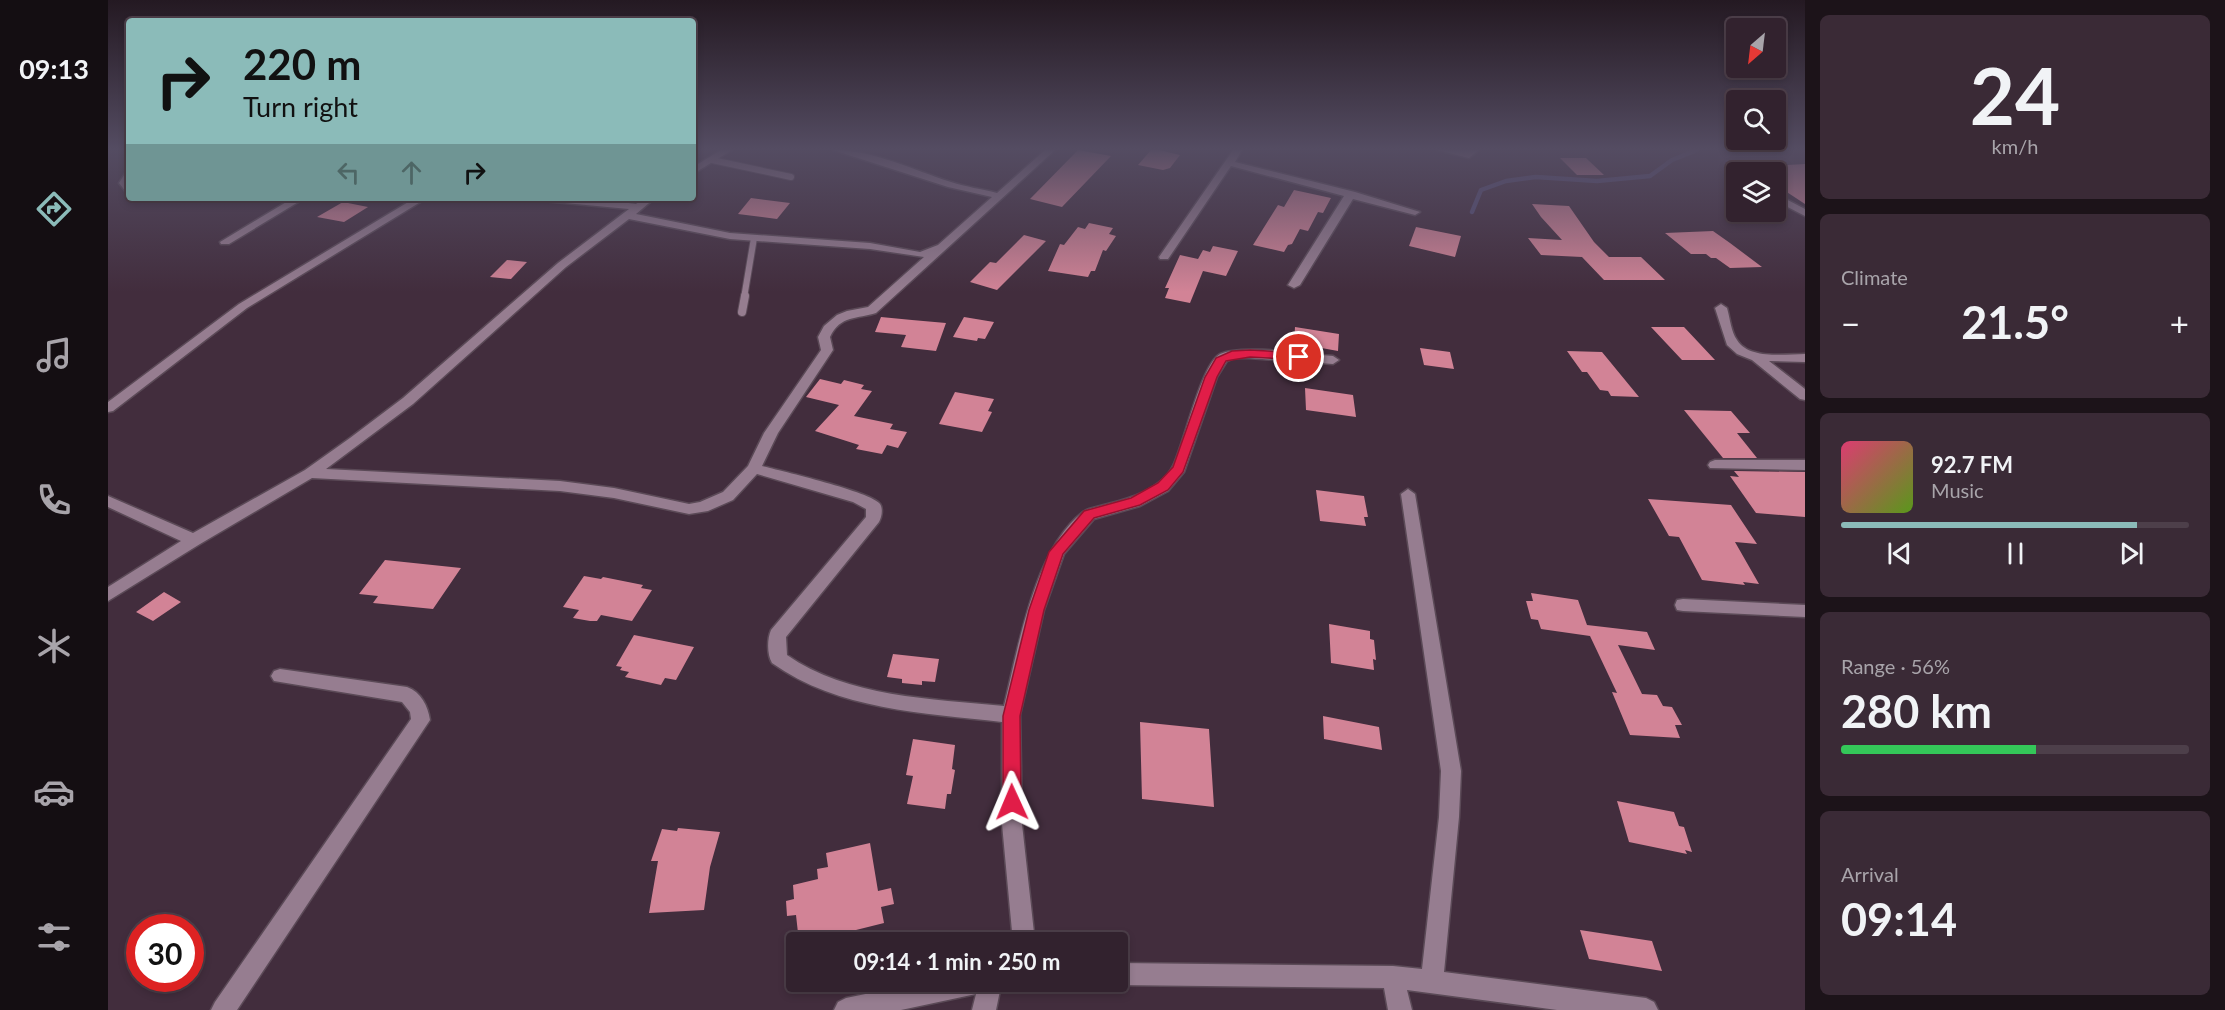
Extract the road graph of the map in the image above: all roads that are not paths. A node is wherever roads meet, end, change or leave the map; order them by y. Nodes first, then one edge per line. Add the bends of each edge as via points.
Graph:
1 (998, 197) edge
2 (1205, 197) edge
3 (1349, 197) edge
4 (1362, 197) edge
5 (295, 201) edge
6 (417, 201) edge
7 (590, 201) edge
8 (645, 201) edge
9 (1786, 203) edge
10 (636, 207) junction
11 (1415, 213) dead end
12 (1805, 213) edge
13 (626, 215) junction
14 (754, 238) junction
15 (225, 242) dead end
16 (949, 243) junction
17 (1164, 257) dead end
18 (1294, 285) dead end
19 (1721, 308) dead end
20 (742, 312) dead end
21 (1756, 357) junction
22 (1805, 358) edge
23 (1333, 360) dead end
24 (1805, 396) edge
25 (108, 408) edge
26 (1714, 465) dead end
27 (1805, 465) edge
28 (754, 468) junction
29 (310, 473) junction
30 (1408, 494) dead end
31 (108, 501) edge
32 (194, 540) junction
33 (108, 595) edge
34 (1683, 605) dead end
35 (1805, 611) edge
36 (280, 676) dead end
37 (1011, 716) junction
38 (1023, 932) edge
39 (1128, 974) edge
40 (1394, 977) junction
41 (1432, 982) junction
42 (932, 992) edge
43 (988, 992) edge
44 (223, 1010) edge
45 (846, 1010) edge
46 (984, 1010) edge
47 (1400, 1010) edge
48 (1646, 1010) edge

1 - 16 street
2 - 17 street
3 - 18 street
4 - 11 street
5 - 15 street
6 - 25 street via 243,306
7 - 10 street
8 - 10 street
9 - 12 street
10 - 13 street
13 - 14 street
13 - 29 street via 562,265 408,401
14 - 16 street via 870,246 921,255
14 - 20 lane
16 - 28 street via 872,310 854,313 831,326 824,337 827,350 771,433
19 - 21 street via 1731,342 1740,351
21 - 22 street
21 - 24 street
23 - 37 street via 1250,354 1222,358 1211,377 1179,469 1163,487 1135,502 1089,515 1057,552 1036,610
26 - 27 street
28 - 29 street via 728,496 714,504 689,509 560,486
28 - 37 street via 874,506 874,518 777,635 778,658 820,684 857,696
29 - 32 street
30 - 41 street via 1451,771
31 - 32 street
32 - 33 street
34 - 35 street
36 - 44 street via 407,695 419,709 421,720
37 - 38 street via 1012,824
39 - 40 street
40 - 41 street
40 - 47 street
41 - 48 street
42 - 45 street
43 - 46 street

